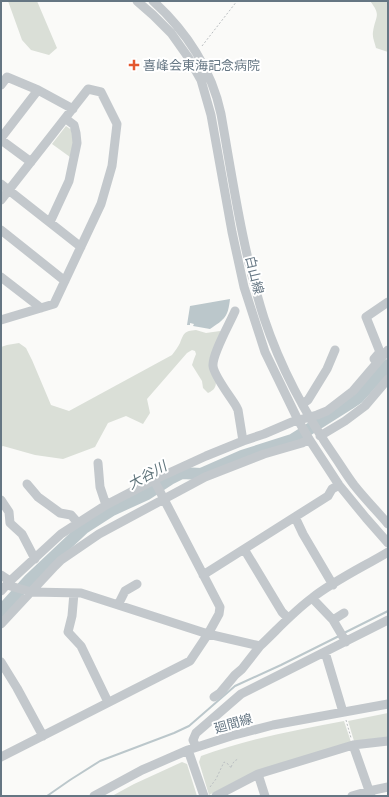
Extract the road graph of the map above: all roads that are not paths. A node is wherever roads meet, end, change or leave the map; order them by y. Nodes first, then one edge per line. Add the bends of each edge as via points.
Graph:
1 (137, 1) edge
2 (153, 1) edge
3 (1, 85) edge
4 (38, 90) junction
5 (73, 109) junction
6 (66, 118) junction
7 (1, 139) edge
8 (31, 162) junction
9 (1, 184) edge
10 (9, 190) junction
11 (1, 200) edge
12 (50, 222) junction
13 (1, 230) edge
14 (81, 246) junction
15 (1, 277) edge
16 (65, 280) junction
17 (388, 302) edge
18 (41, 308) junction
19 (235, 311) dead end
20 (1, 320) edge
21 (335, 350) dead end
22 (388, 350) edge
23 (363, 379) junction
24 (388, 379) edge
25 (302, 404) junction
26 (310, 419) junction
27 (299, 422) junction
28 (319, 435) junction
29 (308, 438) junction
30 (243, 441) junction
31 (98, 463) dead end
32 (154, 482) junction
33 (27, 484) dead end
34 (339, 485) junction
35 (163, 499) junction
36 (1, 500) edge
37 (106, 505) junction
38 (295, 517) junction
39 (78, 522) junction
40 (388, 524) edge
41 (388, 543) edge
42 (244, 549) junction
43 (388, 552) edge
44 (35, 559) junction
45 (1, 575) edge
46 (203, 575) junction
47 (136, 584) dead end
48 (333, 585) junction
49 (7, 586) edge
50 (30, 591) junction
51 (74, 593) junction
52 (312, 598) junction
53 (118, 605) junction
54 (344, 613) dead end
55 (288, 618) junction
56 (333, 620) junction
57 (388, 620) edge
58 (1, 624) edge
59 (208, 634) junction
60 (343, 637) junction
61 (260, 646) junction
62 (325, 652) junction
63 (1, 662) edge
64 (214, 697) dead end
65 (108, 702) junction
66 (388, 704) edge
67 (344, 716) junction
68 (43, 736) junction
69 (388, 740) edge
70 (353, 745) junction
71 (192, 749) junction
72 (1, 757) edge
73 (258, 774) junction
74 (388, 787) edge
75 (206, 792) edge
76 (370, 794) edge
77 (94, 796) edge
78 (216, 796) edge
79 (265, 796) edge
80 (352, 796) edge

1 - 27 street, 白山線 via 171,33 201,80 211,115 244,287 265,352
2 - 25 street, 白山線 via 179,27 208,74 218,103 245,248 260,305 273,342
3 - 4 street via 7,77
4 - 5 street
4 - 7 street
5 - 6 street
5 - 14 street via 88,89 101,92 117,124 112,166 104,198
6 - 8 street
6 - 12 street via 74,125 77,143 69,181
7 - 8 street
8 - 10 street
9 - 10 street
10 - 11 street
10 - 12 street
12 - 14 street
13 - 16 street
14 - 16 street
15 - 18 street
16 - 18 street via 54,304
17 - 23 street via 366,317 380,352 365,370
18 - 20 street
19 - 30 street via 216,352 213,366 238,410
21 - 25 street via 327,369 308,400
22 - 23 street
23 - 26 street via 353,391
24 - 28 street via 365,406 345,421
25 - 26 street, 白山線
26 - 27 street
26 - 28 street, 白山線
27 - 29 street, 白山線
27 - 30 street
28 - 40 street, 白山線 via 354,485
29 - 34 street, 白山線
29 - 35 street via 302,443 264,454 205,477
30 - 32 street
31 - 37 street via 100,487
32 - 35 street
32 - 37 street
33 - 39 street via 38,497 60,513 71,515
34 - 38 street via 332,489 328,496
34 - 41 street, 白山線
35 - 46 street
35 - 50 street via 99,534 61,560
36 - 44 street via 9,512 10,523 22,534
37 - 39 street
38 - 42 street
38 - 48 street
39 - 44 street
42 - 46 street
42 - 55 street
43 - 48 street
44 - 49 street
45 - 49 street
46 - 59 street via 220,607
47 - 53 street via 125,591
48 - 52 street
49 - 50 street
50 - 51 street
50 - 58 street
51 - 53 street
51 - 65 street via 68,632 81,646
52 - 55 street
52 - 56 street
53 - 59 street
54 - 56 street
55 - 61 street
56 - 60 street
57 - 60 street
59 - 61 street
59 - 65 street via 190,661
60 - 62 street
61 - 64 street via 242,669
62 - 67 street
62 - 71 street via 241,694 196,733
63 - 68 street
65 - 68 street
66 - 67 street, 廻間線
67 - 71 street, 廻間線 via 273,725
68 - 72 street
69 - 70 street
70 - 73 street
70 - 76 street
71 - 75 street
71 - 77 street, 廻間線 via 142,770
73 - 78 street
73 - 79 street
74 - 76 street
76 - 80 street

